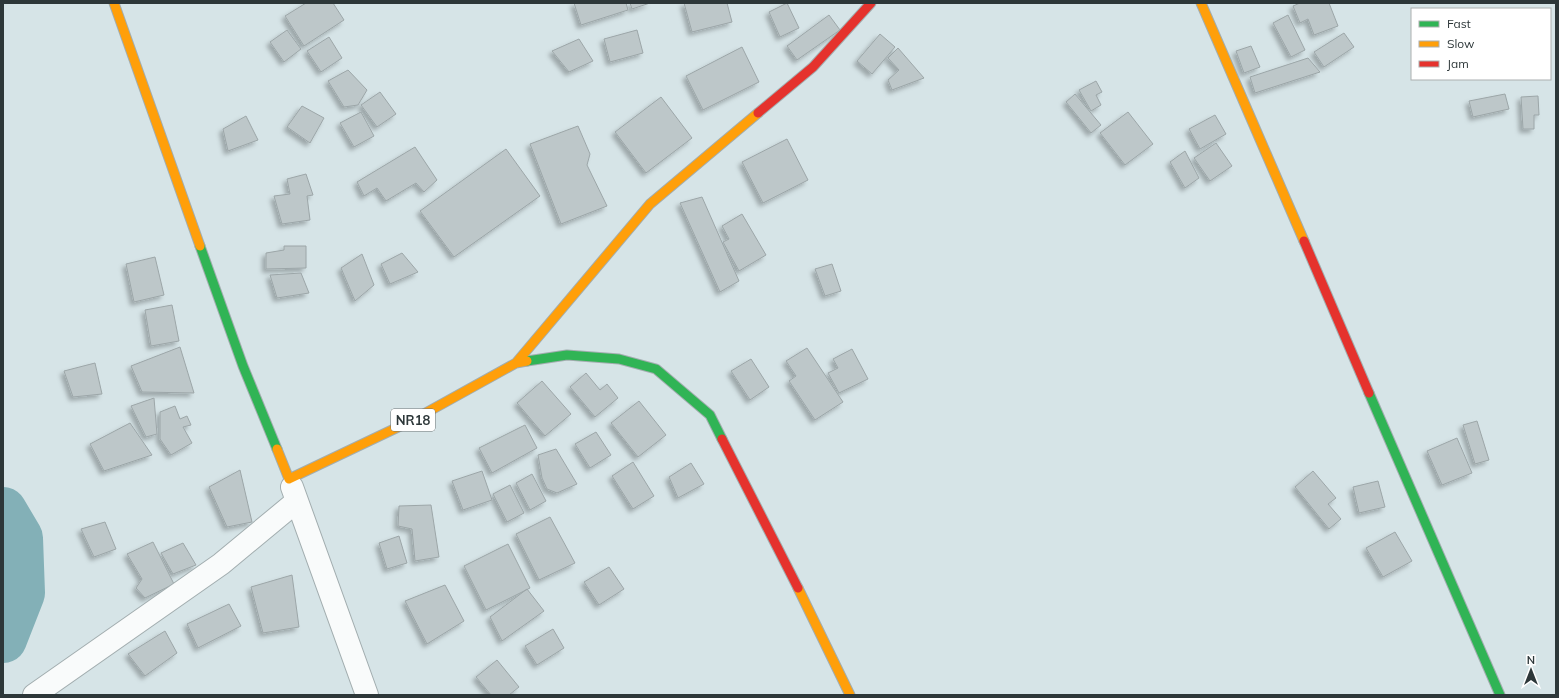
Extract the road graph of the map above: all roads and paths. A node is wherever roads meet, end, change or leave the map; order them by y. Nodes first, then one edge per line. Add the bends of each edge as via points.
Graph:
1 (114, 3) edge
2 (871, 3) edge
3 (1201, 3) edge
4 (516, 363) junction
5 (289, 479) junction
6 (297, 500) junction
7 (34, 695) edge
8 (367, 695) edge
9 (850, 695) edge
10 (1500, 695) edge

1 - 5 main road via 243,366
2 - 4 main road via 813,67 650,204
3 - 10 main road
4 - 5 main road, NR18 via 413,420
4 - 9 main road, NR18 via 567,355 619,359 656,369 710,415
5 - 6 street
6 - 7 street via 220,564
6 - 8 street

